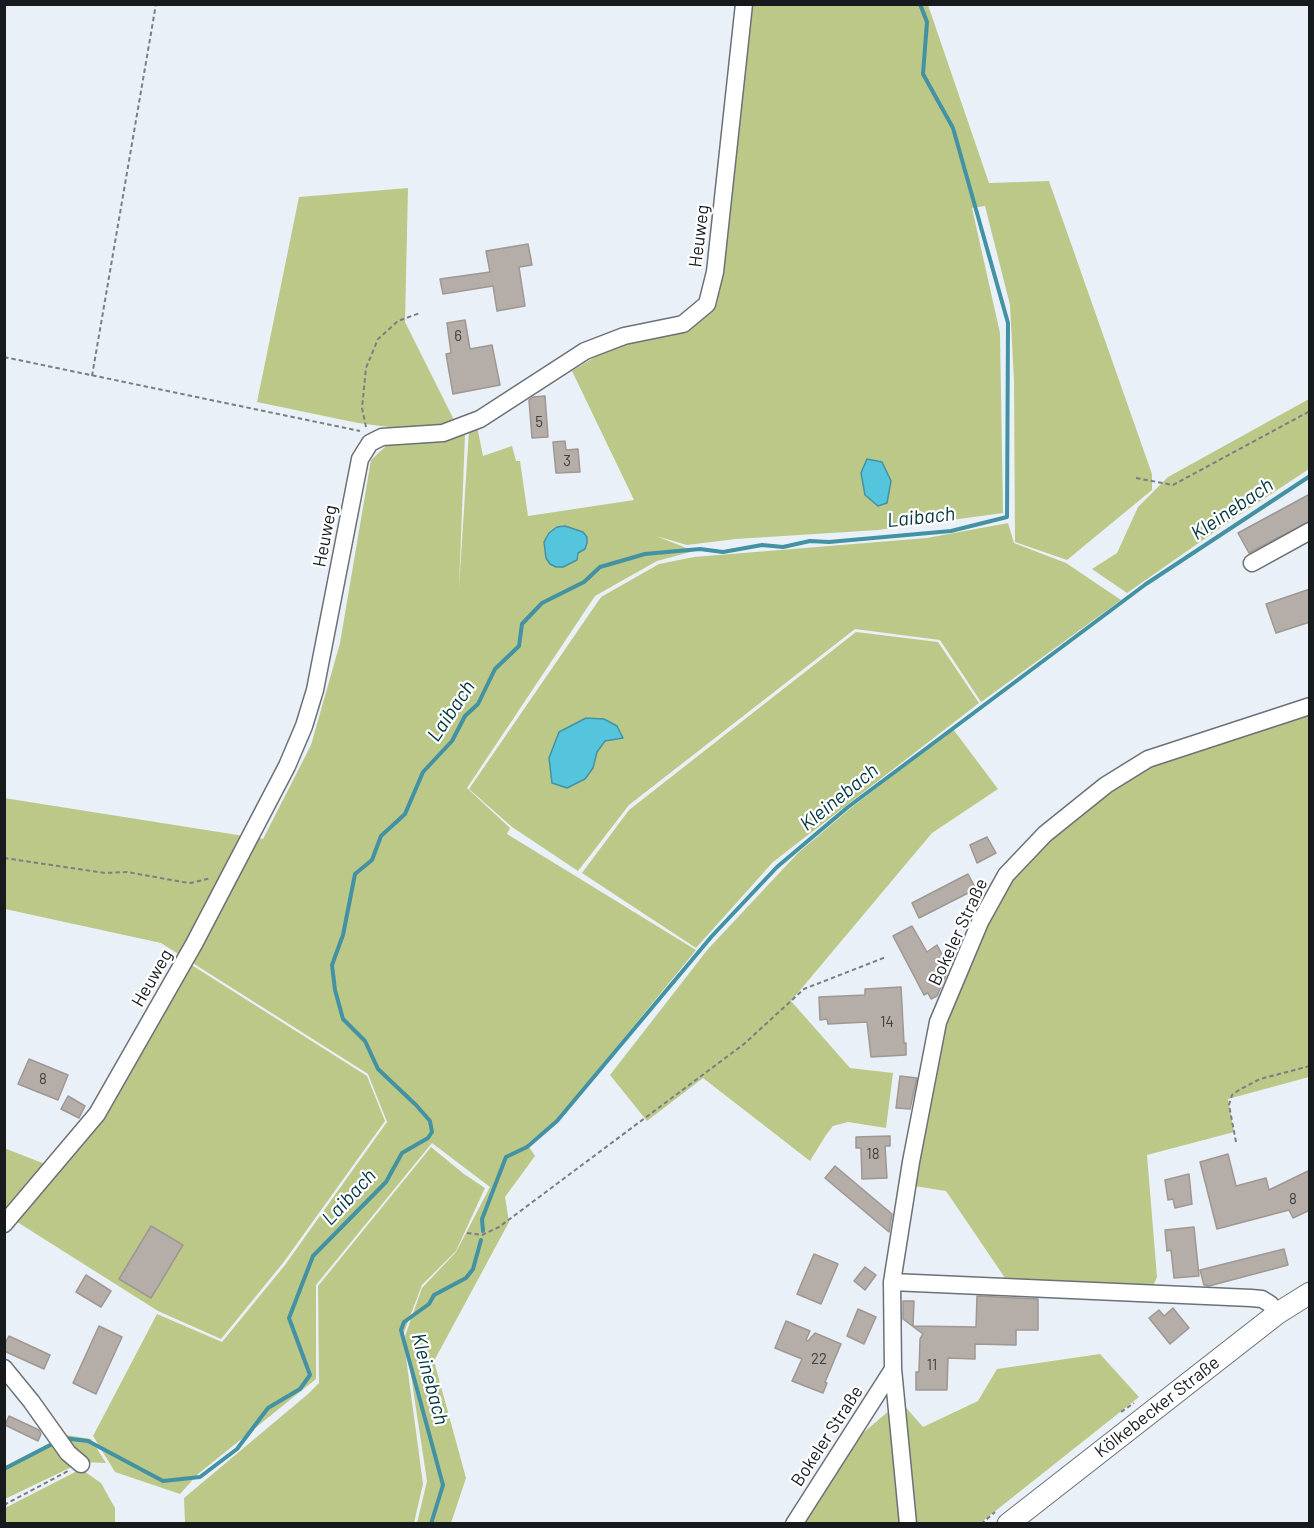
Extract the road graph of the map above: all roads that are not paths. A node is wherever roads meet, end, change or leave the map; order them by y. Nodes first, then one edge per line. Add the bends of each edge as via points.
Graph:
1 (744, 4) edge
2 (1310, 531) edge
3 (1252, 563) dead end
4 (1310, 706) edge
5 (4, 1224) edge
6 (892, 1282) junction
7 (1310, 1293) edge
8 (1278, 1313) junction
9 (4, 1368) edge
10 (893, 1369) junction
11 (74, 1459) road end
12 (794, 1524) edge
13 (908, 1524) edge
14 (1008, 1524) edge

1 - 5 street, Heuweg via 715,272 707,304 683,324 624,336 585,351 480,419 444,433 382,437 370,443 360,459 315,690 287,766 194,944 97,1114
2 - 3 street
4 - 6 street, Bokeler Straße via 1148,759 1106,785 1045,834 1006,875 980,922 938,1022
6 - 8 street via 1251,1298 1262,1299
6 - 10 street, Bokeler Straße
7 - 8 main road, Kölkebecker Straße
8 - 14 main road, Kölkebecker Straße
9 - 11 street
10 - 12 street, Bokeler Straße
10 - 13 street, Bokeler Straße

